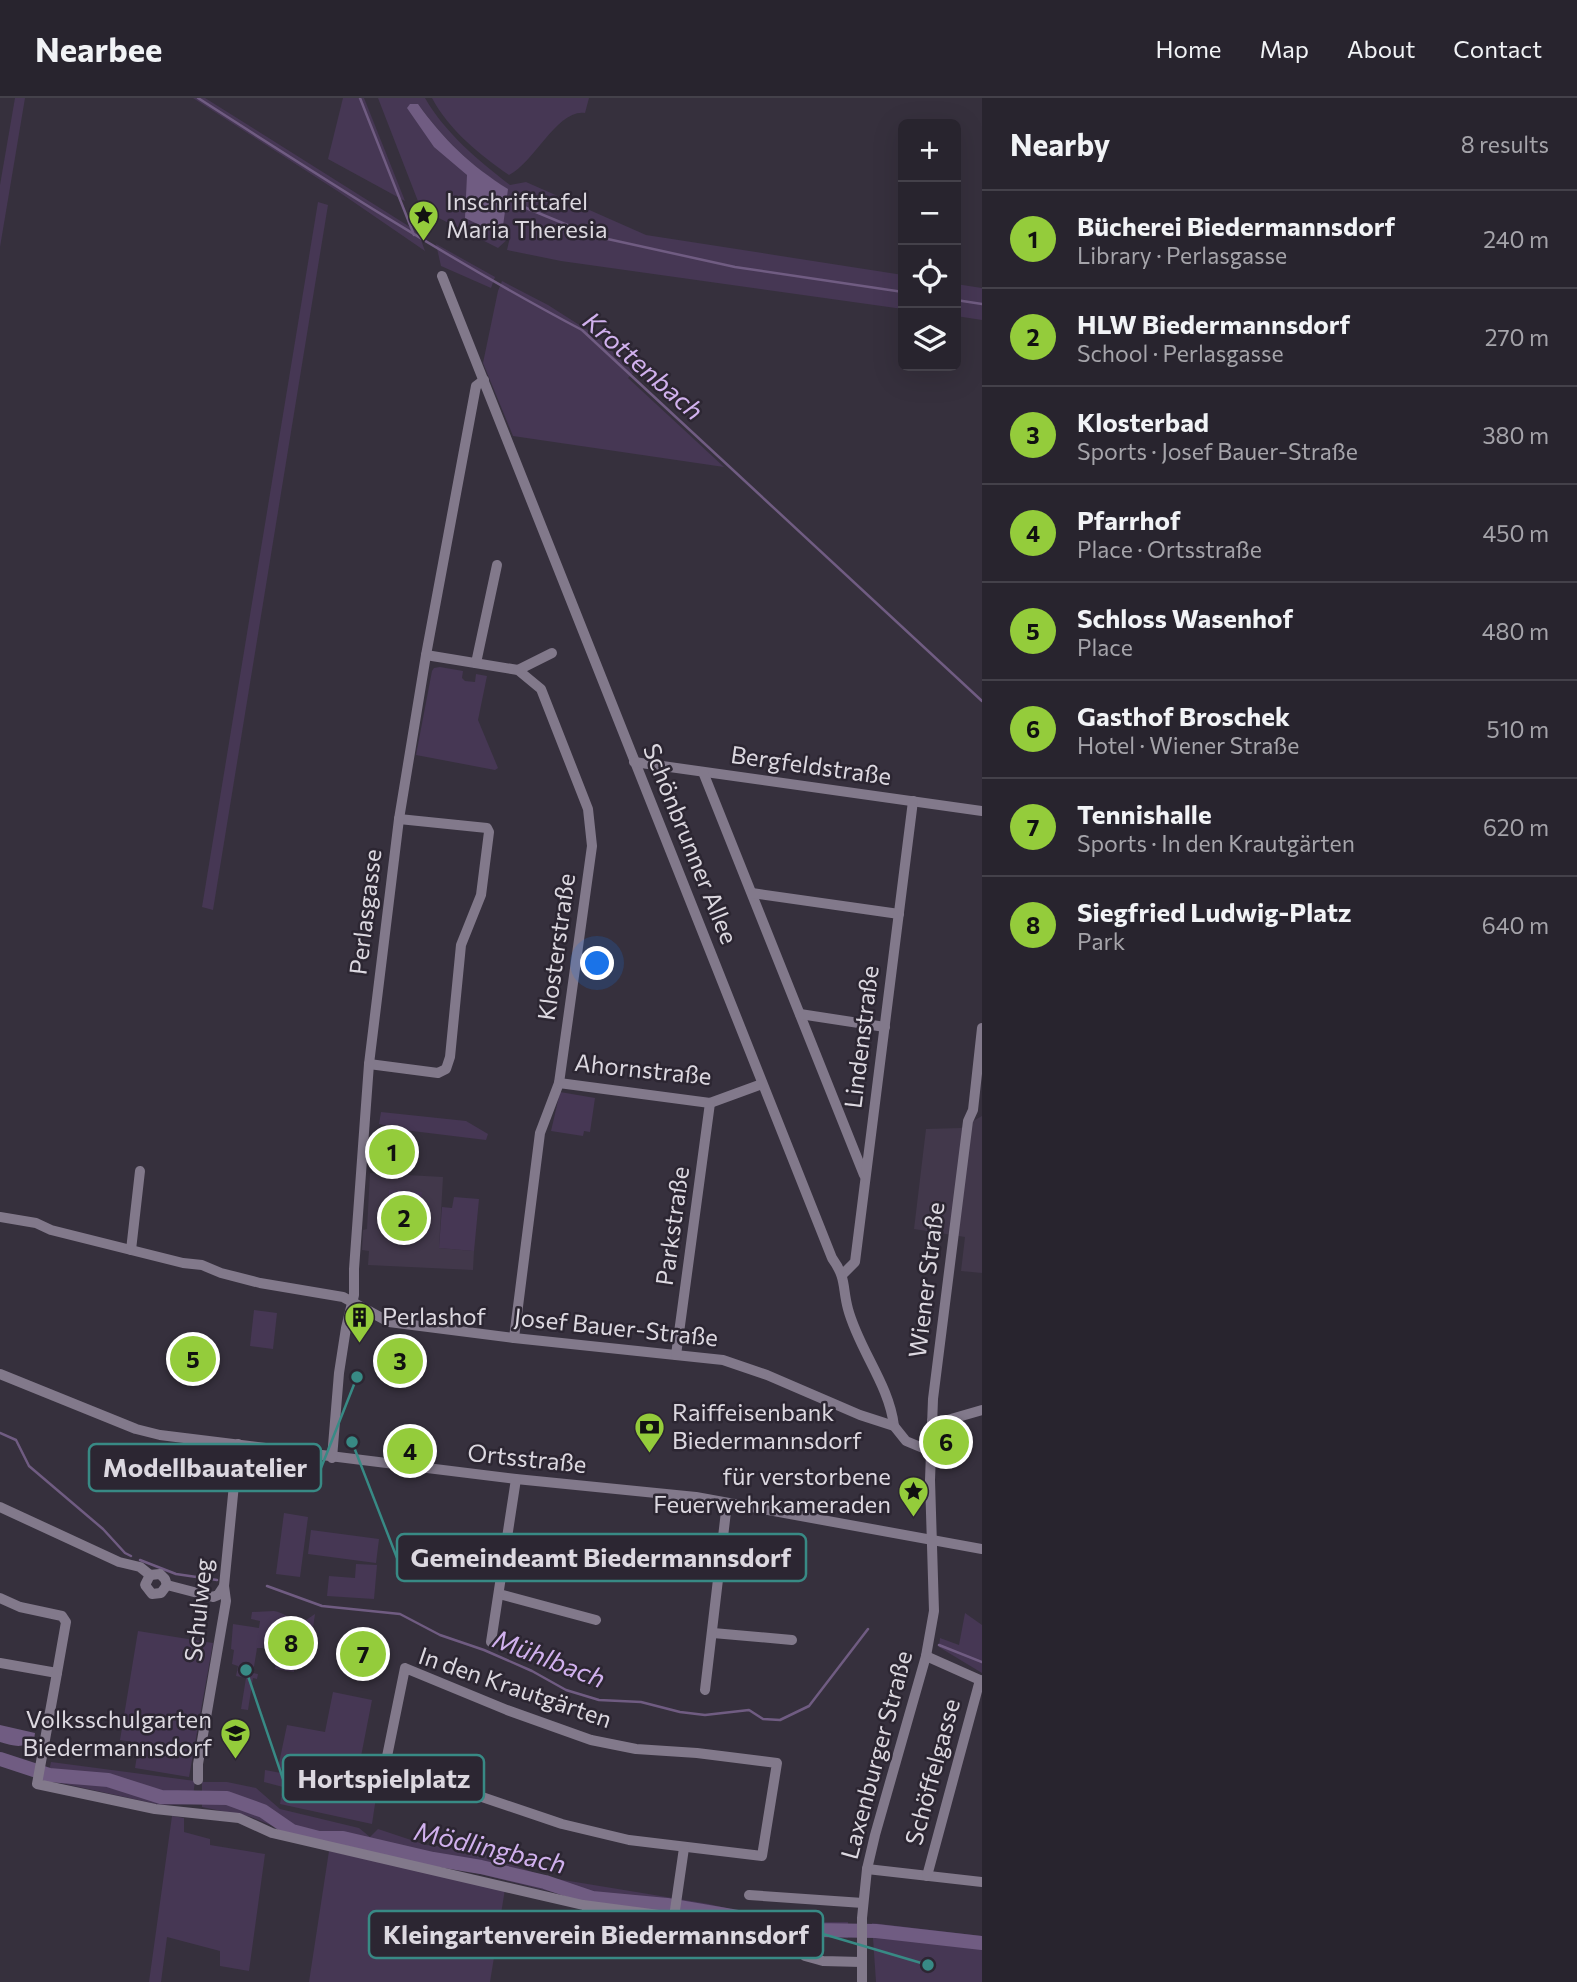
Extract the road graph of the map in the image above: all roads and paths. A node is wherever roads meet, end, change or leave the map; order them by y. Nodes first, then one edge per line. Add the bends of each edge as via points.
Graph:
1 (442, 276) dead end
2 (484, 380) junction
3 (497, 565) dead end
4 (552, 653) dead end
5 (426, 655) junction
6 (476, 663) junction
7 (518, 670) junction
8 (634, 762) junction
9 (703, 772) junction
10 (913, 801) junction
11 (982, 811) edge
12 (399, 818) junction
13 (752, 893) junction
14 (899, 914) junction
15 (800, 1014) junction
16 (885, 1027) junction
17 (982, 1028) edge
18 (369, 1064) junction
19 (559, 1083) junction
20 (762, 1084) junction
21 (710, 1103) junction
22 (978, 1110) edge
23 (140, 1171) dead end
24 (865, 1178) junction
25 (0, 1216) edge
26 (131, 1250) junction
27 (843, 1274) junction
28 (353, 1301) junction
29 (514, 1338) junction
30 (676, 1355) junction
31 (0, 1374) edge
32 (982, 1410) edge
33 (932, 1421) junction
34 (894, 1426) junction
35 (238, 1444) junction
36 (930, 1451) junction
37 (332, 1458) junction
38 (516, 1479) junction
39 (727, 1503) junction
40 (0, 1507) edge
41 (933, 1540) junction
42 (982, 1549) edge
43 (149, 1576) junction
44 (224, 1582) junction
45 (167, 1585) junction
46 (499, 1594) junction
47 (0, 1598) edge
48 (596, 1620) dead end
49 (713, 1633) junction
50 (792, 1640) dead end
51 (491, 1642) dead end
52 (926, 1656) junction
53 (0, 1663) edge
54 (57, 1673) junction
55 (981, 1681) edge
56 (705, 1690) dead end
57 (198, 1780) dead end
58 (684, 1848) junction
59 (867, 1869) junction
60 (927, 1876) junction
61 (982, 1882) edge
62 (749, 1895) dead end
63 (863, 1903) junction
64 (674, 1917) junction
65 (861, 1962) junction
66 (862, 1982) edge

1 - 2 street, Schönbrunner Allee
2 - 5 street, Perlasgasse via 476,386
2 - 8 street, Schönbrunner Allee
3 - 6 street
4 - 7 street
5 - 6 street
5 - 12 street, Perlasgasse
6 - 7 street
7 - 19 street, Klosterstraße via 541,689 588,809 592,846
8 - 9 street, Bergfeldstraße
8 - 20 street, Schönbrunner Allee
9 - 10 street, Bergfeldstraße
9 - 13 street
10 - 11 street, Bergfeldstraße
10 - 14 street, Lindenstraße
12 - 18 street, Perlasgasse
12 - 18 street via 487,828 489,832 481,895 461,945 446,1069 438,1073
13 - 14 street
13 - 15 street
14 - 16 street, Lindenstraße
15 - 16 street
15 - 24 street
16 - 24 street, Lindenstraße
17 - 22 street, Wiener Straße
18 - 28 street, Perlasgasse
19 - 21 street, Ahornstraße
19 - 29 street, Klosterstraße via 540,1133
20 - 21 street, Ahornstraße
20 - 27 street, Schönbrunner Allee via 832,1258
21 - 30 street, Parkstraße
22 - 33 street, Wiener Straße via 968,1121
23 - 26 street
24 - 27 street, Lindenstraße via 855,1262
25 - 26 street, Josef Bauer-Straße
26 - 28 street, Josef Bauer-Straße
27 - 34 street, Schönbrunner Allee via 848,1310 892,1407
28 - 29 street, Josef Bauer-Straße via 389,1322
28 - 37 street, Perlasgasse via 339,1373
29 - 30 street, Josef Bauer-Straße
30 - 34 street, Josef Bauer-Straße via 723,1360
31 - 35 street, Ortsstraße via 136,1429
32 - 33 street
33 - 36 street, Wiener Straße
34 - 36 street, Josef Bauer-Straße via 906,1441
35 - 37 street, Ortsstraße
35 - 44 street, Schulweg
36 - 41 street, Wiener Straße
37 - 38 street, Ortsstraße
38 - 39 street, Ortsstraße
38 - 46 street
39 - 41 street, Ortsstraße
39 - 49 street
40 - 43 street via 119,1562 140,1567
41 - 42 street, Ortsstraße
41 - 52 street, Laxenburger Straße via 934,1611
43 - 45 street via 160,1574
43 - 45 street via 145,1585 152,1594 161,1593
44 - 45 street via 213,1597
44 - 57 street, Schulweg via 226,1601
46 - 48 street
46 - 51 street
47 - 54 street via 65,1618
49 - 50 street
49 - 56 street
52 - 55 street
52 - 59 street, Laxenburger Straße
53 - 54 street
54 - 64 street via 38,1780 155,1809 239,1818 272,1833 583,1905
55 - 60 street, Schöffelgasse
58 - 58 street, In den Krautgärten via 762,1856 777,1763 591,1740 405,1668 382,1781 482,1797 562,1824
58 - 64 street
59 - 60 street
59 - 63 street, Laxenburger Straße
60 - 61 street
62 - 63 street
63 - 65 street, Laxenburger Straße
64 - 65 street via 776,1937 805,1956 823,1961
65 - 66 street, Laxenburger Straße

